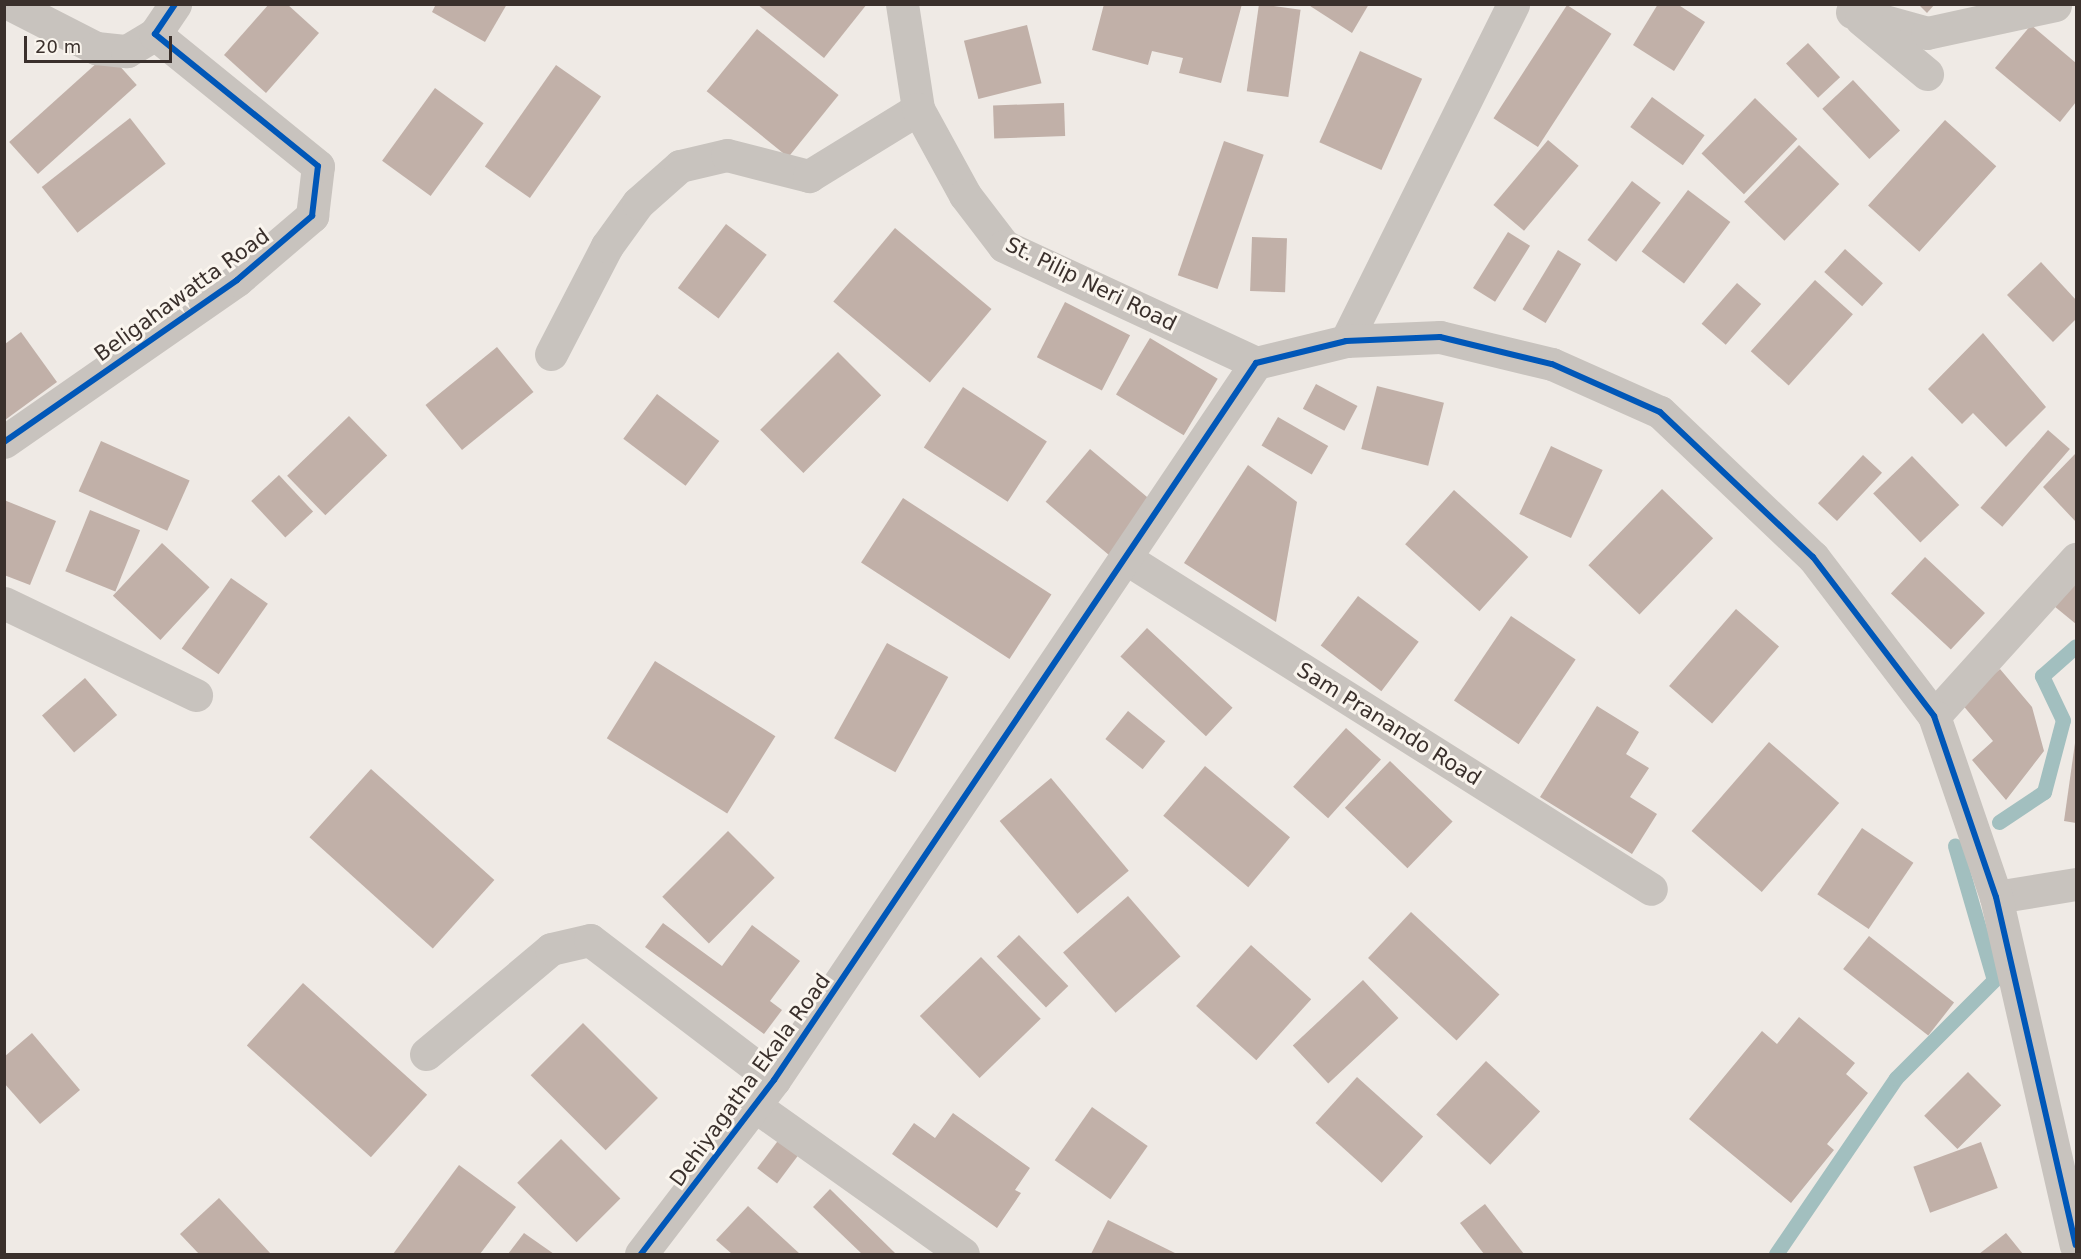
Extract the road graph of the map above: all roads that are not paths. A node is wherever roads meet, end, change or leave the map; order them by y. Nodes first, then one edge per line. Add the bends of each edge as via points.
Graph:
1 (10, 4) edge
2 (175, 4) edge
3 (902, 4) edge
4 (1514, 4) edge
5 (2055, 5) edge
6 (1848, 8) edge
7 (155, 34) junction
8 (1927, 74) dead end
9 (918, 109) junction
10 (1346, 341) junction
11 (550, 354) dead end
12 (1256, 363) junction
13 (4, 442) edge
14 (1128, 559) junction
15 (2076, 559) edge
16 (4, 603) edge
17 (196, 695) dead end
18 (1934, 716) junction
19 (2076, 884) edge
20 (1651, 889) dead end
21 (1996, 897) junction
22 (426, 1054) dead end
23 (774, 1080) junction
24 (755, 1106) junction
25 (2076, 1245) edge
26 (641, 1254) edge
27 (963, 1254) edge

1 - 7 street via 96,48 127,51
2 - 7 street
3 - 9 street, St. Pilip Neri Road
4 - 10 street
5 - 6 street via 1928,33
6 - 8 street
7 - 13 street, Beligahawatta Road via 318,166 312,216 237,280
9 - 11 street via 809,176 728,155 680,166 638,203 607,246
9 - 12 street, St. Pilip Neri Road via 965,195 1004,246
10 - 12 street
10 - 18 street via 1440,337 1552,364 1660,412 1813,557
12 - 14 street, Dehiyagatha Ekala Road
14 - 20 street, Sam Pranando Road
14 - 23 street, Dehiyagatha Ekala Road
15 - 18 street
16 - 17 street
18 - 21 street
19 - 21 street
21 - 25 street
22 - 23 street via 551,950 590,940
23 - 24 street, Dehiyagatha Ekala Road
24 - 26 street, Dehiyagatha Ekala Road
24 - 27 street

